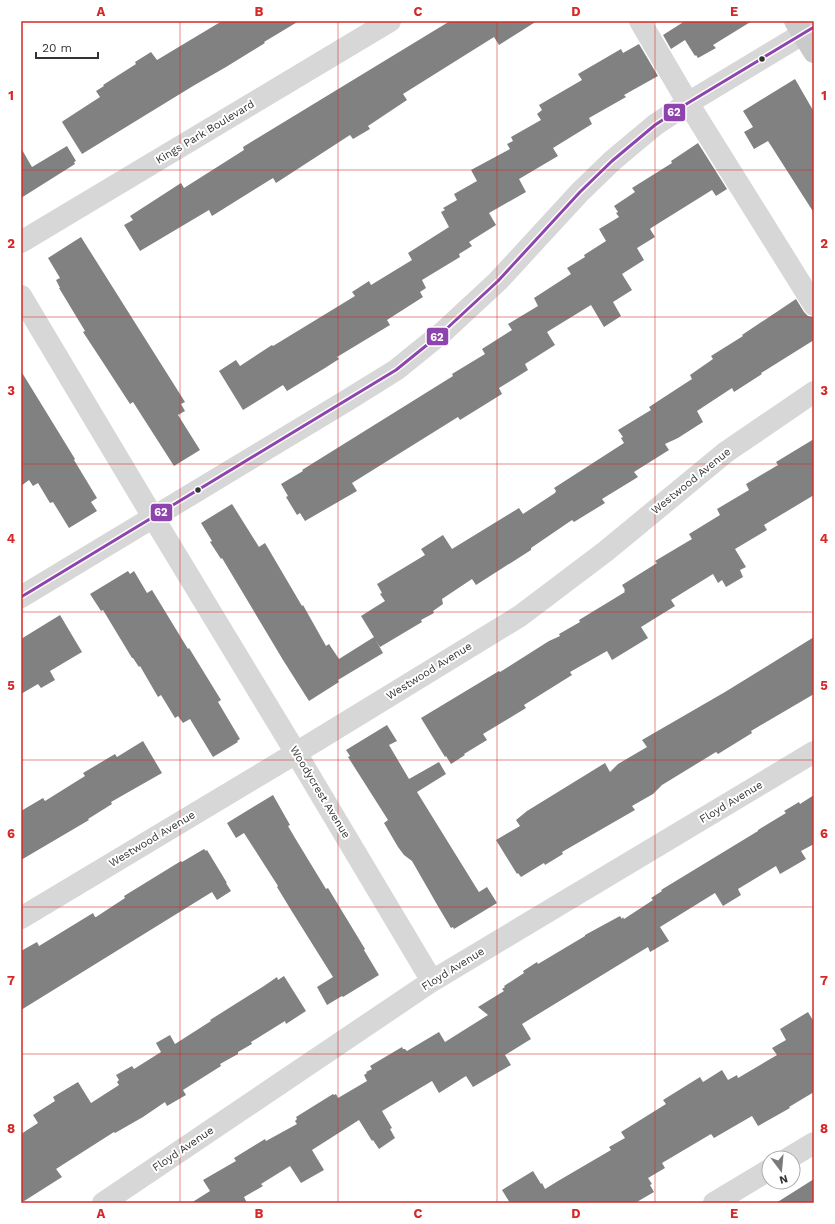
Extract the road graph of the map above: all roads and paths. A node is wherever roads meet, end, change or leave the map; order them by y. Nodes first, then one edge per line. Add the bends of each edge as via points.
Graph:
1 (390, 21) edge
2 (640, 21) edge
3 (806, 33) edge
4 (688, 103) junction
5 (21, 242) edge
6 (21, 296) edge
7 (814, 305) edge
8 (814, 392) edge
9 (153, 517) junction
10 (21, 597) edge
11 (296, 752) junction
12 (814, 752) edge
13 (21, 918) edge
14 (432, 981) junction
15 (814, 1143) edge
16 (801, 1151) edge
17 (761, 1175) edge
18 (103, 1203) edge
19 (714, 1203) edge

1 - 5 street, Kings Park Boulevard
2 - 4 street
3 - 4 street
4 - 7 street
4 - 9 street via 655,125 612,160 498,281 443,332 396,370
6 - 9 street, Woodycrest Avenue
8 - 11 street, Westwood Avenue via 726,452 606,551 520,616
9 - 10 street
9 - 11 street, Woodycrest Avenue
11 - 13 street, Westwood Avenue
11 - 14 street, Woodycrest Avenue
12 - 14 street, Floyd Avenue
14 - 18 street, Floyd Avenue
15 - 16 street
17 - 19 street

